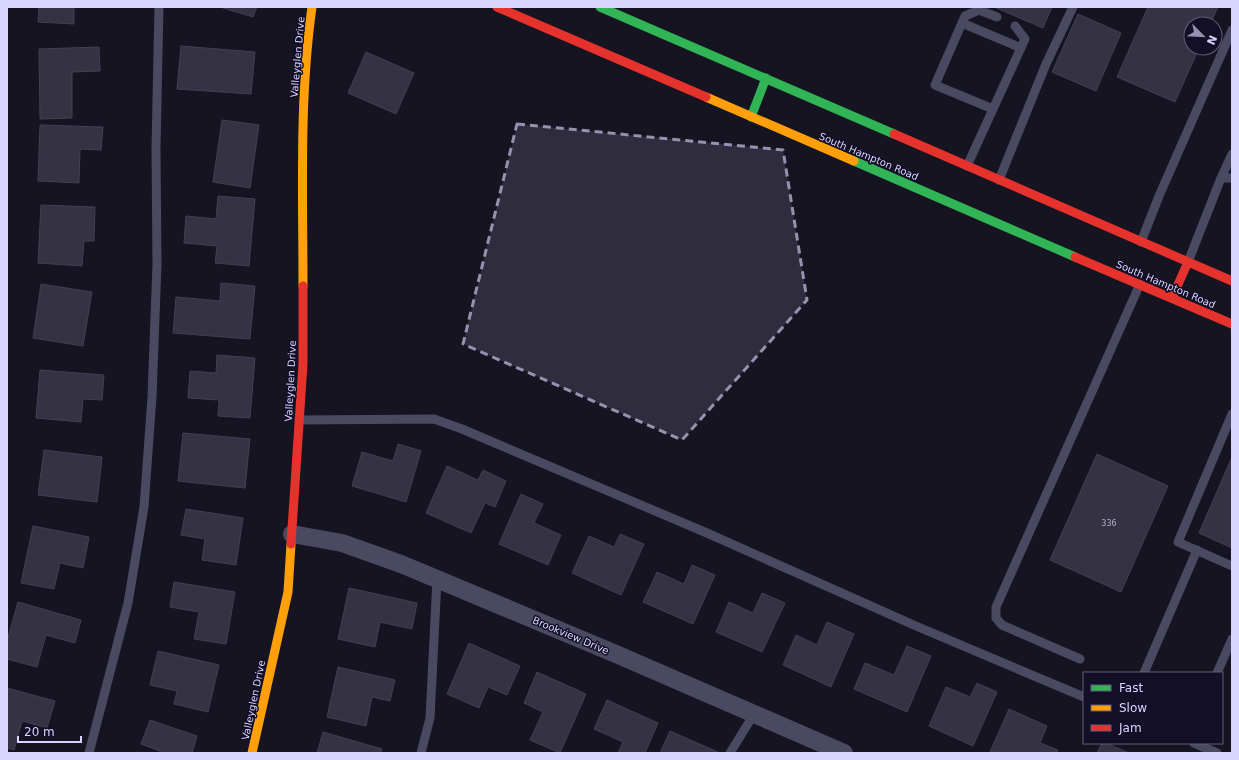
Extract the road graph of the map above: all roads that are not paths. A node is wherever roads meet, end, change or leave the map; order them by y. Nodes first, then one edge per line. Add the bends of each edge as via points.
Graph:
1 (159, 7) edge
2 (312, 7) edge
3 (497, 7) edge
4 (600, 7) edge
5 (1073, 7) edge
6 (997, 18) dead end
7 (962, 23) junction
8 (1015, 26) dead end
9 (1232, 30) edge
10 (1021, 48) junction
11 (766, 78) junction
12 (993, 110) junction
13 (751, 118) junction
14 (1232, 154) edge
15 (967, 166) junction
16 (1221, 178) junction
17 (1232, 178) edge
18 (999, 180) junction
19 (1141, 242) junction
20 (1188, 262) junction
21 (1232, 281) edge
22 (1140, 284) junction
23 (1172, 298) junction
24 (1232, 324) edge
25 (1232, 414) edge
26 (299, 420) junction
27 (292, 534) junction
28 (1197, 550) junction
29 (1232, 566) edge
30 (437, 579) junction
31 (1232, 640) edge
32 (1080, 659) dead end
33 (1144, 672) edge
34 (1217, 672) edge
35 (1083, 697) edge
36 (754, 714) junction
37 (1196, 744) edge
38 (89, 753) edge
39 (252, 753) edge
40 (421, 753) edge
41 (730, 753) edge
42 (844, 753) edge
43 (1217, 753) edge

1 - 38 lane via 157,264 152,397 144,507 128,603
2 - 26 main road, Valleyglen Drive via 303,109 303,364
3 - 13 main road, South Hampton Road
4 - 11 main road
5 - 18 lane via 1046,64
6 - 7 lane via 978,10 965,16
7 - 10 lane
7 - 12 lane via 935,84
8 - 10 lane via 1025,39
9 - 19 lane
10 - 12 lane
11 - 13 main road
11 - 15 main road
12 - 15 lane
13 - 22 main road, South Hampton Road
14 - 16 lane
15 - 18 main road
16 - 17 lane
16 - 20 lane
18 - 19 main road
19 - 20 main road
20 - 21 main road
20 - 23 main road
22 - 23 main road, South Hampton Road
22 - 32 lane via 996,607 996,618 1002,625
23 - 24 main road, South Hampton Road
25 - 28 lane via 1178,542
26 - 27 main road, Valleyglen Drive
26 - 35 lane via 434,419 708,533 916,626
27 - 30 street, Brookview Drive via 342,543
27 - 39 main road, Valleyglen Drive via 288,592
28 - 29 lane
28 - 33 lane
30 - 36 street, Brookview Drive
30 - 40 lane via 430,718
31 - 34 lane
36 - 41 lane
36 - 42 street, Brookview Drive
37 - 43 lane

